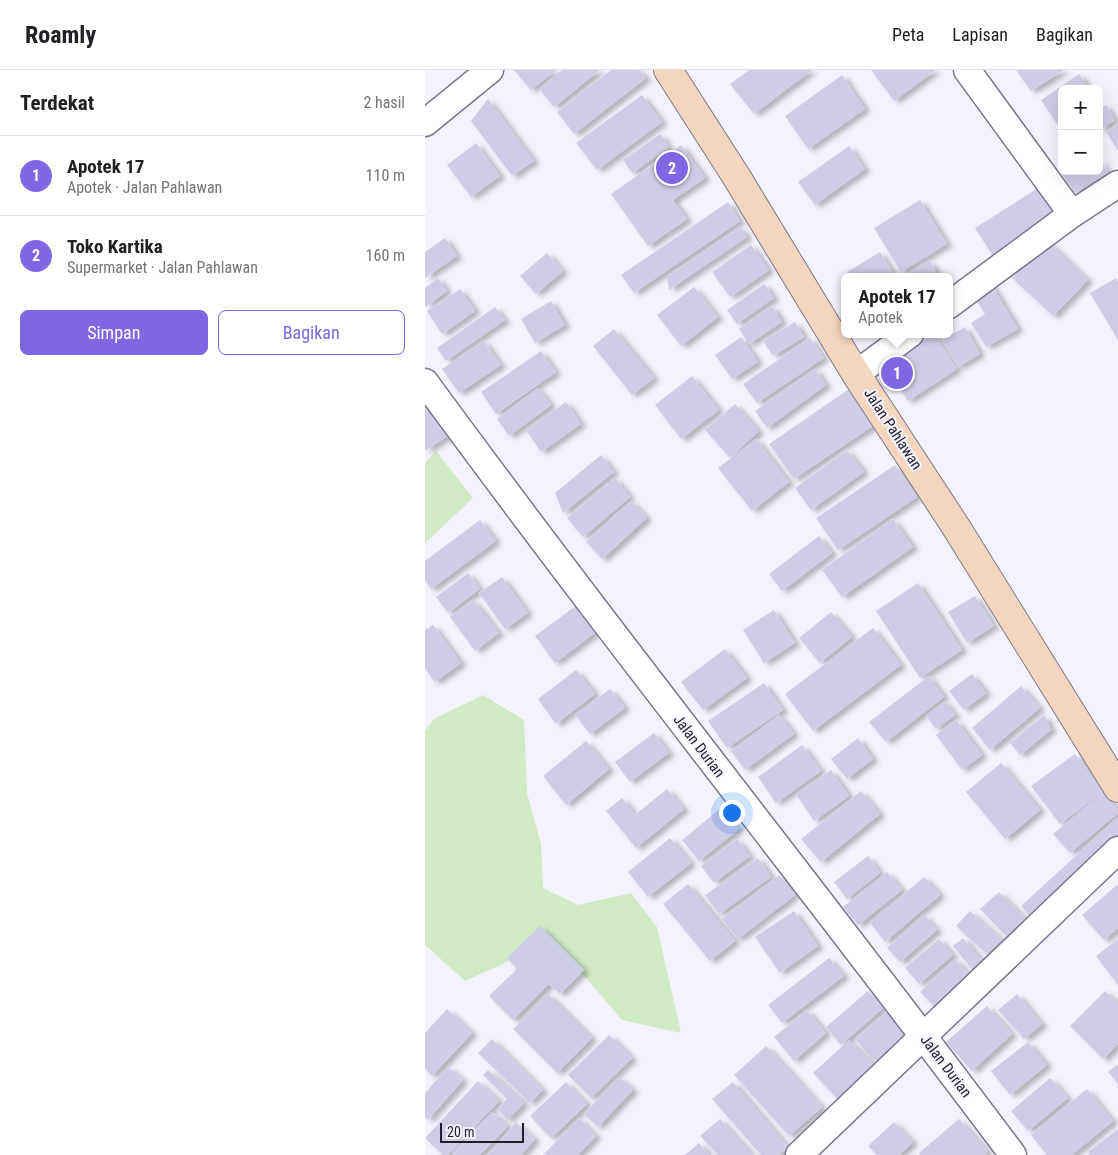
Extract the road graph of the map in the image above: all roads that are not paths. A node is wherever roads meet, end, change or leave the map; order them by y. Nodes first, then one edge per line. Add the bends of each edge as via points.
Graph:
1 (490, 70) edge
2 (668, 70) edge
3 (967, 70) edge
4 (425, 124) edge
5 (1118, 184) edge
6 (1072, 214) junction
7 (953, 302) edge
8 (905, 338) edge
9 (856, 374) junction
10 (425, 382) edge
11 (1118, 788) edge
12 (1118, 850) edge
13 (923, 1035) junction
14 (799, 1155) edge
15 (1013, 1155) edge

1 - 4 street
2 - 9 main road, Jalan Pahlawan
3 - 6 street
5 - 6 street
6 - 7 street
8 - 9 street
9 - 11 main road, Jalan Pahlawan via 957,527
10 - 13 street, Jalan Durian via 520,512
12 - 13 street
13 - 14 street
13 - 15 street, Jalan Durian

